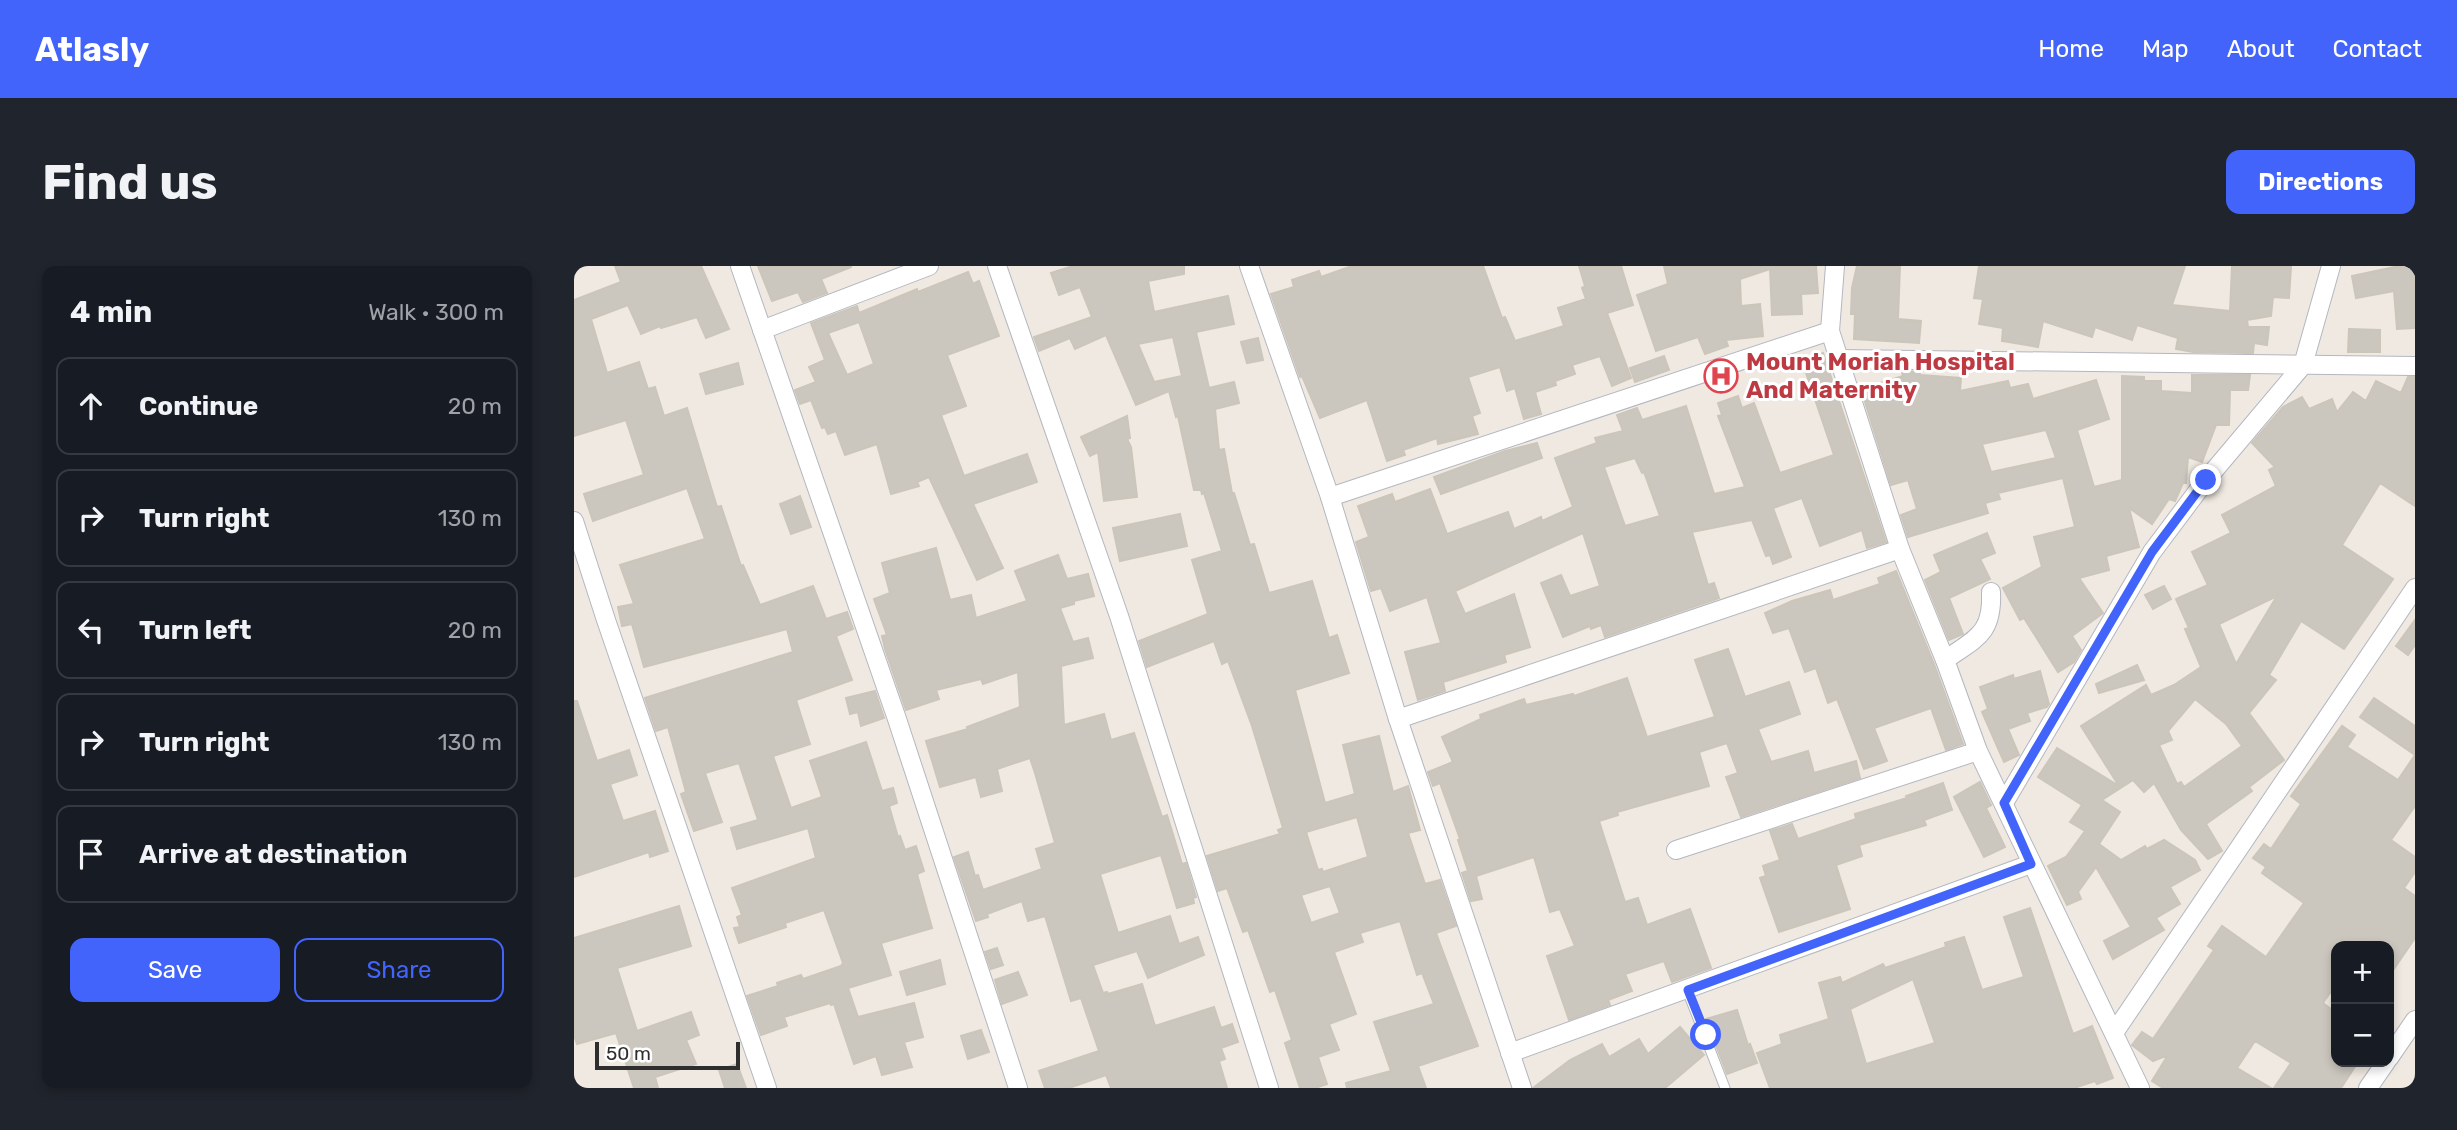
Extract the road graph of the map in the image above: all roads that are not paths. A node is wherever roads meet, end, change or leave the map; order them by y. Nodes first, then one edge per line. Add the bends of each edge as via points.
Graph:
1 (740, 266) edge
2 (929, 266) edge
3 (997, 266) edge
4 (1835, 266) edge
5 (2331, 266) edge
6 (1252, 267) edge
7 (762, 330) junction
8 (1830, 331) junction
9 (1838, 359) junction
10 (2303, 365) junction
11 (2415, 366) edge
12 (1330, 497) junction
13 (574, 521) edge
14 (1900, 549) junction
15 (2415, 588) edge
16 (1991, 592) dead end
17 (1945, 660) junction
18 (1398, 719) junction
19 (1978, 751) junction
20 (2004, 803) junction
21 (1676, 850) dead end
22 (2031, 864) junction
23 (1688, 990) junction
24 (2415, 1020) edge
25 (2114, 1033) junction
26 (2394, 1051) edge
27 (1510, 1053) junction
28 (2383, 1067) edge
29 (766, 1088) edge
30 (1018, 1088) edge
31 (1269, 1088) edge
32 (1522, 1088) edge
33 (1725, 1088) edge
34 (2140, 1088) edge
35 (2368, 1088) edge

1 - 7 street
2 - 7 street
3 - 31 street via 1119,616
4 - 8 street
5 - 10 street
6 - 12 street
7 - 30 street
8 - 9 street
8 - 12 street
9 - 10 street
9 - 14 street
10 - 11 street
10 - 20 street via 2152,552
12 - 18 street
13 - 29 street
14 - 17 street
14 - 18 street
15 - 25 street
16 - 17 street via 1989,624
17 - 19 street
18 - 27 street
19 - 20 street
19 - 21 street
20 - 22 street
22 - 23 street
22 - 25 street
23 - 27 street
23 - 33 lane
24 - 26 street
25 - 34 street
27 - 32 street
28 - 35 street

